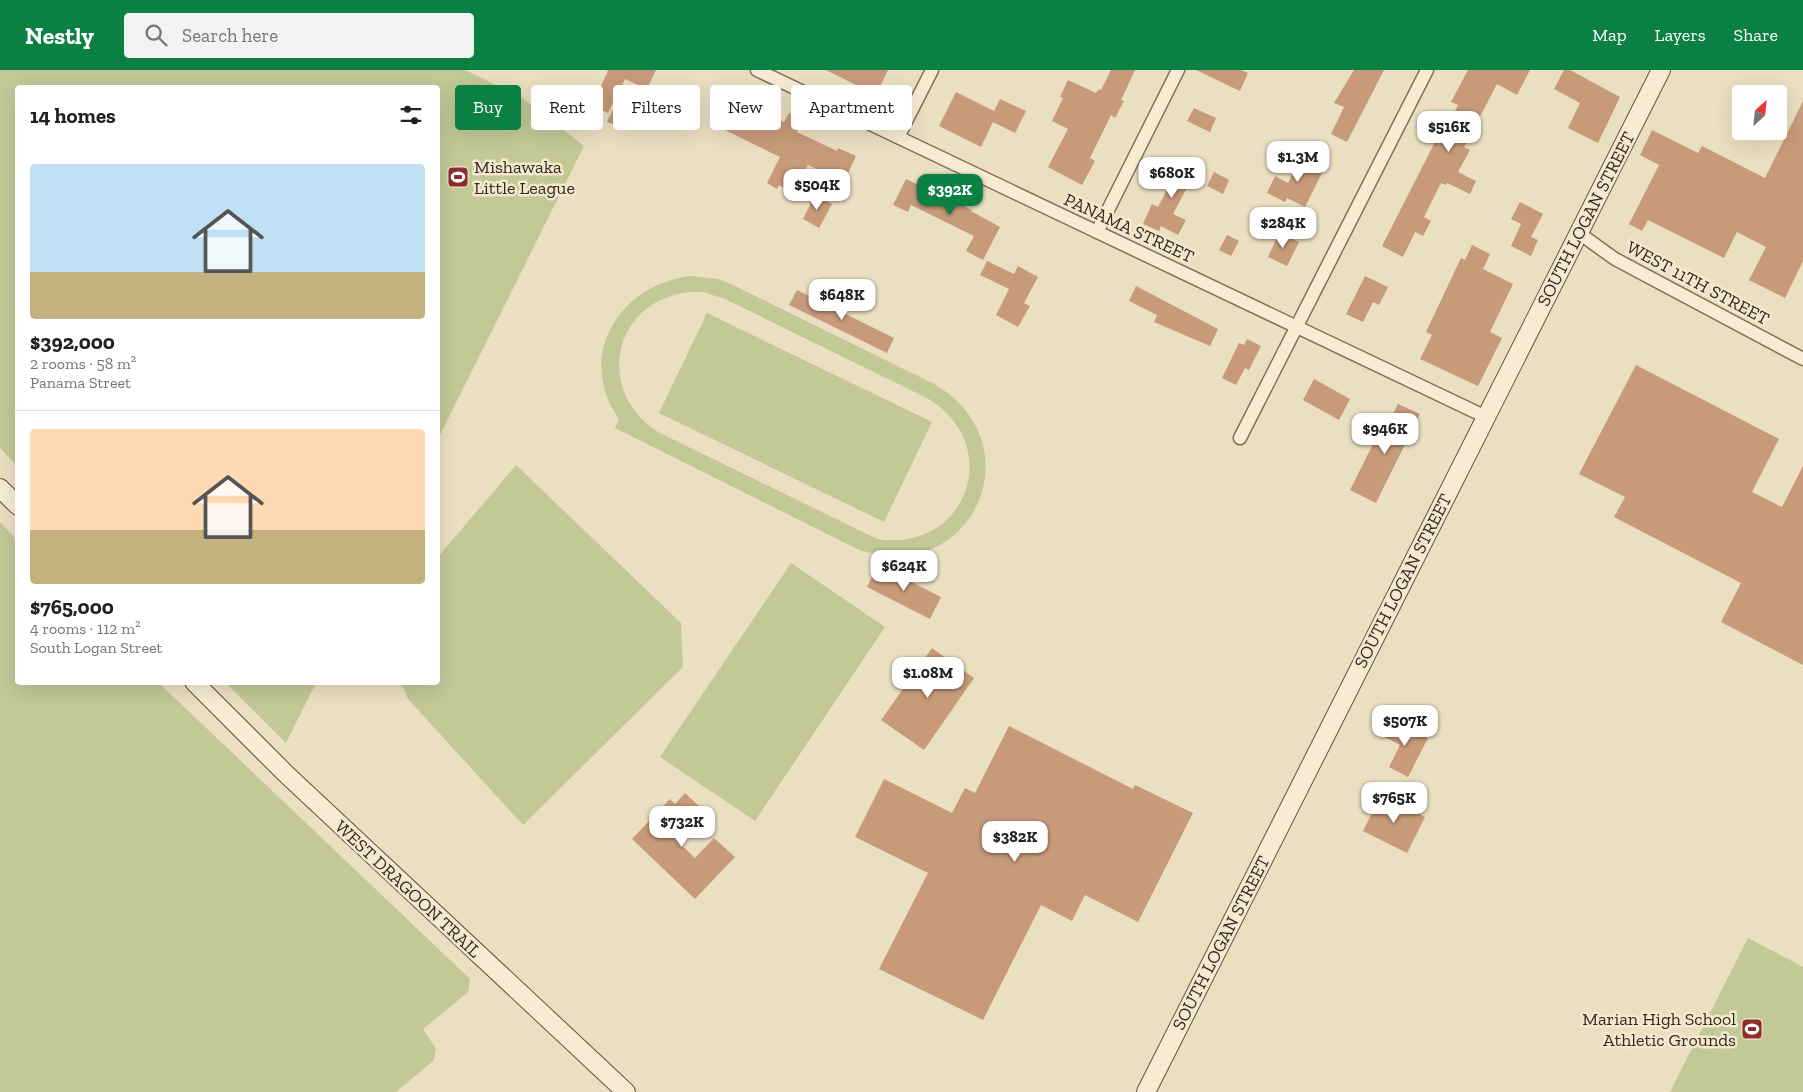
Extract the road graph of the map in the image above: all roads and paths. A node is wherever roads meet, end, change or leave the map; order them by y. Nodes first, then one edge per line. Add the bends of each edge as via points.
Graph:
1 (758, 70) edge
2 (932, 70) edge
3 (1178, 70) edge
4 (1427, 70) edge
5 (1661, 70) edge
6 (898, 138) junction
7 (1097, 232) junction
8 (1579, 233) junction
9 (1297, 326) junction
10 (1803, 359) edge
11 (1486, 417) junction
12 (1240, 438) dead end
13 (0, 488) edge
14 (15, 503) edge
15 (197, 685) edge
16 (626, 1092) edge
17 (1146, 1092) edge

1 - 6 street, PANAMA STREET
2 - 6 street
3 - 7 street
4 - 9 street
5 - 8 street, SOUTH LOGAN STREET
6 - 7 street, PANAMA STREET
7 - 9 street, PANAMA STREET
8 - 10 street, WEST 11TH STREET via 1615,259
8 - 11 street, SOUTH LOGAN STREET
9 - 11 street, PANAMA STREET
9 - 12 street
11 - 17 street, SOUTH LOGAN STREET
13 - 14 street
15 - 16 street, WEST DRAGOON TRAIL via 286,774

